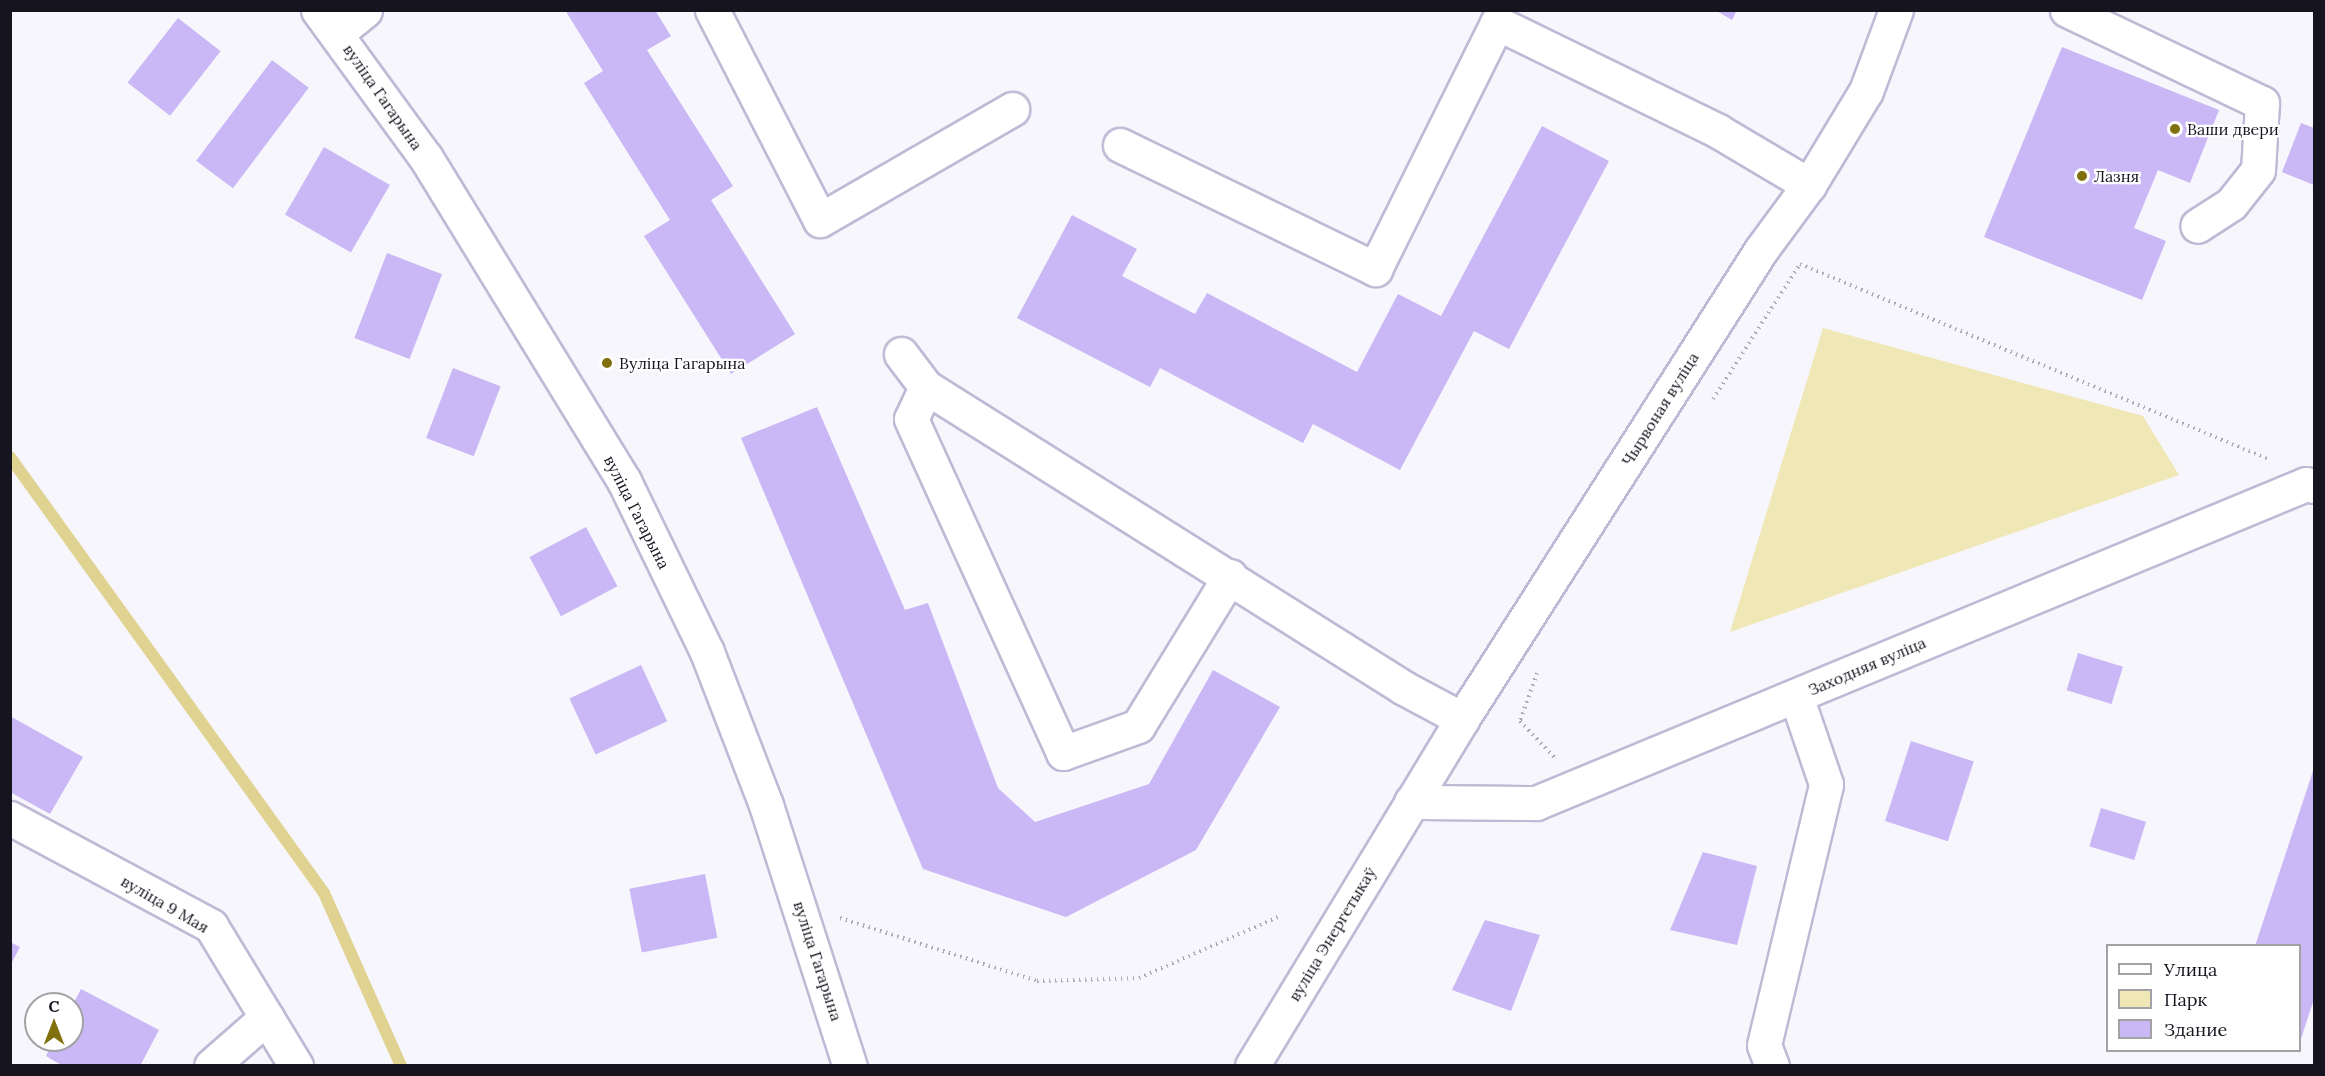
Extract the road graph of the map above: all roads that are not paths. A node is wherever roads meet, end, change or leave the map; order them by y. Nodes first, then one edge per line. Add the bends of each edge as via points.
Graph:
1 (365, 10) edge
2 (712, 10) edge
3 (1896, 10) edge
4 (2067, 10) edge
5 (328, 22) edge
6 (1012, 109) dead end
7 (1120, 145) dead end
8 (1809, 184) junction
9 (2197, 226) dead end
10 (901, 354) dead end
11 (926, 387) junction
12 (2314, 486) edge
13 (1230, 576) junction
14 (1796, 696) junction
15 (1462, 719) junction
16 (1411, 802) junction
17 (10, 818) edge
18 (267, 1017) junction
19 (211, 1065) edge
20 (296, 1065) edge
21 (850, 1065) edge
22 (1252, 1065) edge
23 (1772, 1065) edge

1 - 5 street
2 - 6 street via 820,220
3 - 8 street, Чырвоная вуліца via 1866,91
4 - 9 street via 2262,103 2258,170 2231,204
5 - 21 street, вуліца Гагарына via 426,158 624,481 707,652 800,905
7 - 8 street via 1375,269 1497,23 1719,131
8 - 15 street, Чырвоная вуліца via 1761,250
10 - 11 street
11 - 13 street
11 - 13 street via 912,419 1063,753 1138,726
12 - 14 street, Заходняя вуліца via 2306,484
13 - 15 street via 1404,688
14 - 16 street, Заходняя вуліца via 1536,803
14 - 23 street via 1826,784 1764,1045
15 - 16 street, Чырвоная вуліца
16 - 22 street, вуліца Энергетыкаў
17 - 18 street, вуліца 9 Мая via 211,926
18 - 19 street
18 - 20 street, вуліца 9 Мая

